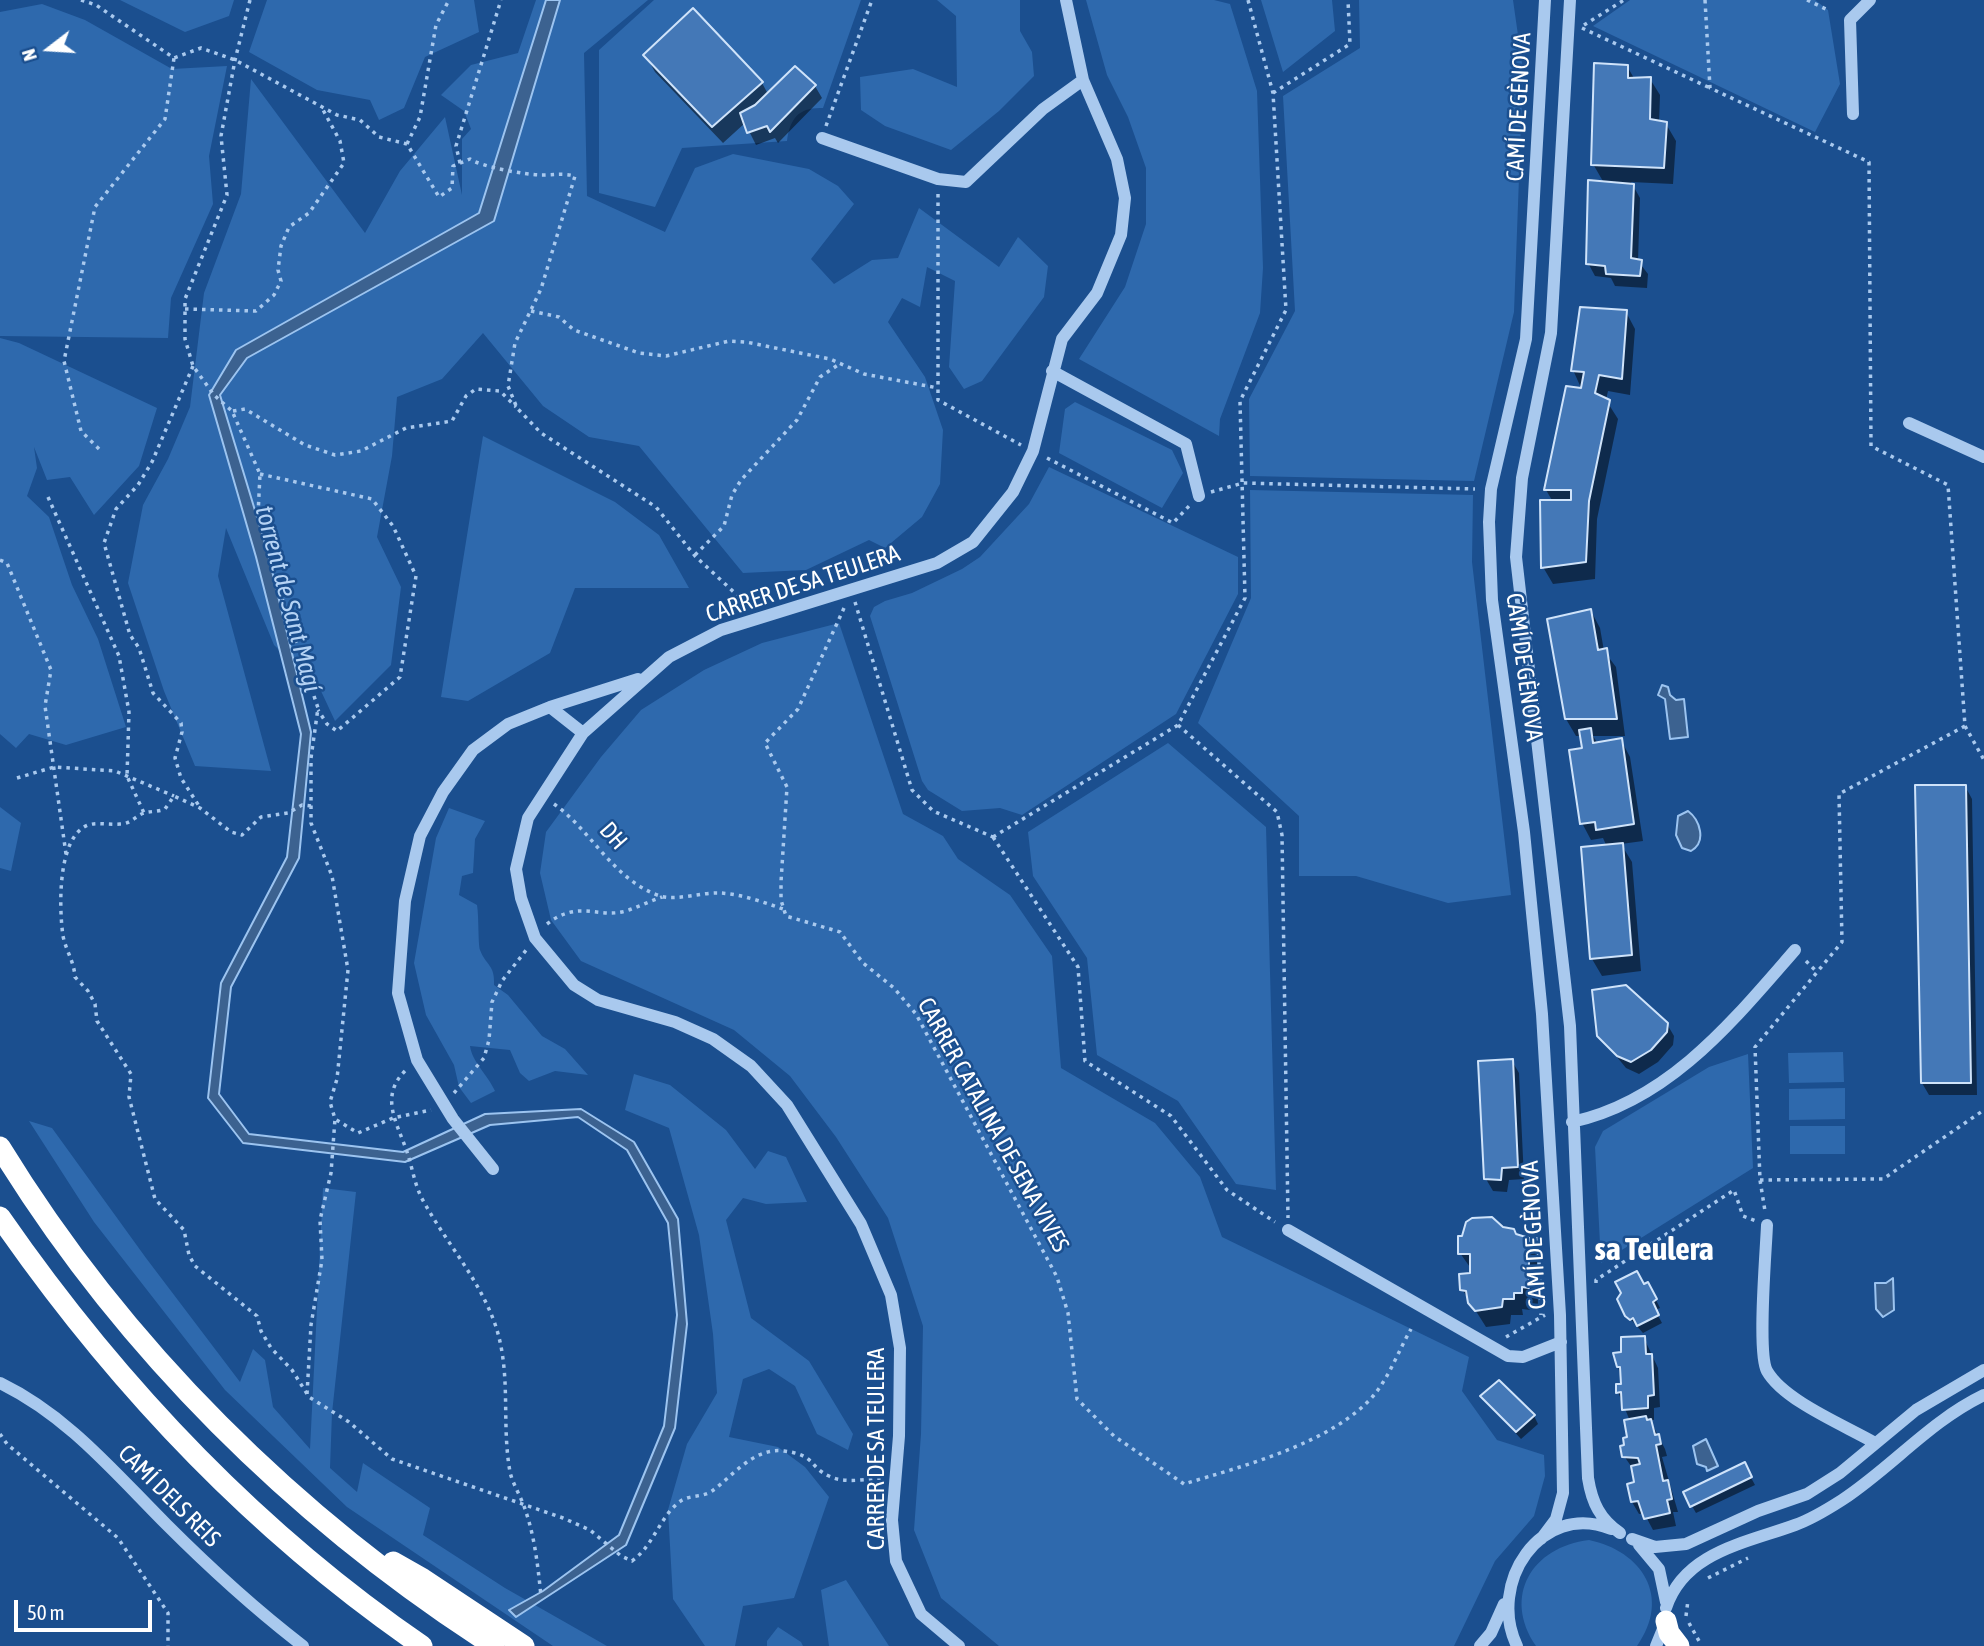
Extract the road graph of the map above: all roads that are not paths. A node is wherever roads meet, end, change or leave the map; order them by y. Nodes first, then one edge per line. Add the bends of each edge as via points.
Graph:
1 (1066, 0) edge
2 (1545, 0) edge
3 (1570, 0) edge
4 (1870, 0) edge
5 (1083, 80) junction
6 (1853, 114) dead end
7 (822, 138) road end
8 (1052, 371) junction
9 (1909, 423) dead end
10 (1984, 457) edge
11 (1199, 496) road end
12 (642, 678) junction
13 (550, 707) junction
14 (583, 733) junction
15 (1795, 950) dead end
16 (1572, 1122) junction
17 (0, 1147) edge
18 (493, 1169) dead end
19 (0, 1217) edge
20 (1767, 1225) road end
21 (1288, 1230) road end
22 (1561, 1342) junction
23 (1984, 1370) edge
24 (0, 1383) edge
25 (1984, 1395) edge
26 (1875, 1443) junction
27 (339, 1534) junction
28 (1626, 1536) junction
29 (1541, 1539) junction
30 (1507, 1597) junction
31 (377, 1613) junction
32 (1666, 1615) junction
33 (303, 1646) edge
34 (411, 1646) edge
35 (422, 1646) edge
36 (494, 1646) edge
37 (524, 1646) edge
38 (959, 1646) edge
39 (1480, 1646) edge
40 (1517, 1646) edge
41 (1656, 1646) edge
42 (1679, 1646) edge

1 - 5 street, CARRER DE SA TEULERA
2 - 22 street, CAMÍ DE GÈNOVA via 1526,339 1491,489 1489,522 1492,600 1540,988
3 - 16 street, CAMÍ DE GÈNOVA via 1551,333 1522,478 1516,557 1570,1026
4 - 6 street via 1850,20
5 - 7 street via 1043,109 966,182 938,178
5 - 8 street, CARRER DE SA TEULERA via 1117,159 1125,198 1121,235 1097,293 1062,339
8 - 11 street via 1186,444
8 - 12 street, CARRER DE SA TEULERA via 1033,451 1013,492 973,542 937,563 721,630 669,657
9 - 10 street
12 - 13 street
12 - 14 street, CARRER DE SA TEULERA
13 - 14 street
13 - 18 street via 508,724 473,750 443,792 420,836 405,901 398,993 417,1060
14 - 38 street, CARRER DE SA TEULERA via 540,794 520,841 516,870 535,938 574,985 598,1000 675,1022 713,1039 751,1066 787,1105 861,1224 891,1295 900,1348 893,1543 902,1579 921,1614
15 - 16 street via 1722,1032 1663,1082 1607,1115
16 - 28 street, CAMÍ DE GÈNOVA via 1588,1478 1598,1512
17 - 27 highway via 57,1232 142,1340 236,1441
19 - 31 highway via 78,1323 170,1429 270,1525
20 - 26 street via 1766,1370 1784,1391
21 - 22 street, CAMÍ DE GÈNOVA via 1508,1356 1523,1357
22 - 29 street, CAMÍ DE GÈNOVA via 1562,1502
23 - 26 street via 1916,1410
24 - 33 street, CAMÍ DELS REIS via 26,1395 80,1436 217,1573
25 - 32 street via 1928,1429 1840,1502 1696,1565 1678,1583
26 - 28 street via 1823,1485 1692,1542 1655,1547
27 - 36 highway
27 - 37 highway via 423,1578
28 - 29 street via 1607,1527 1580,1525
28 - 32 street, CAMÍ DE GÈNOVA via 1659,1569
29 - 30 street, CAMÍ DE GÈNOVA via 1522,1559
30 - 39 street, CAMÍ DE GÈNOVA
30 - 40 street
31 - 34 highway
31 - 35 highway
32 - 41 street
32 - 42 highway via 1669,1633

